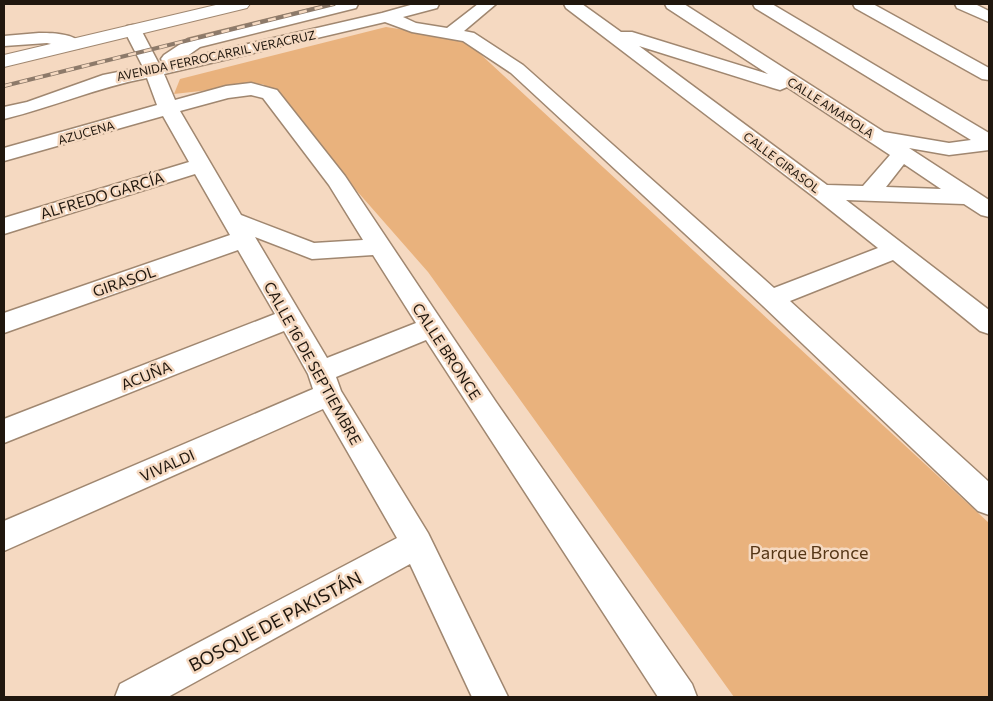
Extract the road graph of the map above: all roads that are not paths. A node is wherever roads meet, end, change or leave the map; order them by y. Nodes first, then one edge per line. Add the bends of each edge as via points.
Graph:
1 (241, 4) edge
2 (350, 4) edge
3 (430, 4) edge
4 (488, 4) edge
5 (572, 4) edge
6 (673, 4) edge
7 (761, 4) edge
8 (861, 4) edge
9 (963, 4) edge
10 (386, 17) junction
11 (989, 17) edge
12 (133, 30) junction
13 (609, 31) junction
14 (451, 33) junction
15 (4, 41) edge
16 (73, 44) junction
17 (4, 61) edge
18 (153, 71) junction
19 (989, 75) edge
20 (810, 93) junction
21 (168, 108) junction
22 (4, 113) edge
23 (875, 136) junction
24 (989, 143) edge
25 (902, 154) junction
26 (4, 155) edge
27 (201, 165) junction
28 (822, 192) junction
29 (868, 194) junction
30 (967, 197) junction
31 (989, 197) edge
32 (989, 210) edge
33 (4, 226) edge
34 (239, 230) junction
35 (380, 247) junction
36 (896, 250) junction
37 (771, 298) junction
38 (289, 319) junction
39 (4, 323) edge
40 (989, 324) edge
41 (431, 326) junction
42 (325, 383) junction
43 (4, 431) edge
44 (989, 501) edge
45 (4, 536) edge
46 (417, 544) junction
47 (132, 697) edge
48 (490, 697) edge
49 (679, 697) edge

1 - 12 street
2 - 18 street via 194,43
3 - 10 street, AVENIDA FERROCARRIL VERACRUZ
4 - 14 street
5 - 13 street, CALLE GIRASOL
6 - 20 street, CALLE AMAPOLA
7 - 24 street
8 - 19 street
9 - 11 street
10 - 14 street via 412,27
10 - 18 street, AVENIDA FERROCARRIL VERACRUZ
12 - 16 street
12 - 18 street, CALLE 16 DE SEPTIEMBRE
13 - 20 street
13 - 28 street, CALLE GIRASOL
14 - 37 street via 468,37 518,69
15 - 16 street via 43,37 60,38
16 - 17 street
18 - 21 street, CALLE 16 DE SEPTIEMBRE
18 - 22 street, AVENIDA FERROCARRIL VERACRUZ via 110,78
20 - 23 street, CALLE AMAPOLA
21 - 26 street, AZUCENA
21 - 27 street, CALLE 16 DE SEPTIEMBRE
21 - 35 street, CALLE BRONCE via 226,92 251,89 270,94 337,181
23 - 24 street via 949,149
23 - 25 street, CALLE AMAPOLA
25 - 29 street
25 - 30 street, CALLE AMAPOLA
27 - 33 street, ALFREDO GARCÍA
27 - 34 street, CALLE 16 DE SEPTIEMBRE
28 - 29 street
28 - 36 street, CALLE GIRASOL
29 - 30 street
30 - 31 street
30 - 32 street, CALLE AMAPOLA
34 - 35 street via 312,251
34 - 38 street, CALLE 16 DE SEPTIEMBRE
34 - 39 street, GIRASOL
35 - 41 street, CALLE BRONCE
36 - 37 street
36 - 40 street, CALLE GIRASOL
37 - 44 street
38 - 42 street, CALLE 16 DE SEPTIEMBRE
38 - 43 street, ACUÑA
41 - 42 street, VIVALDI
41 - 49 street, CALLE BRONCE
42 - 45 street, VIVALDI
42 - 46 street, CALLE 16 DE SEPTIEMBRE
46 - 47 street, BOSQUE DE PAKISTÁN
46 - 48 street, CALLE 16 DE SEPTIEMBRE

